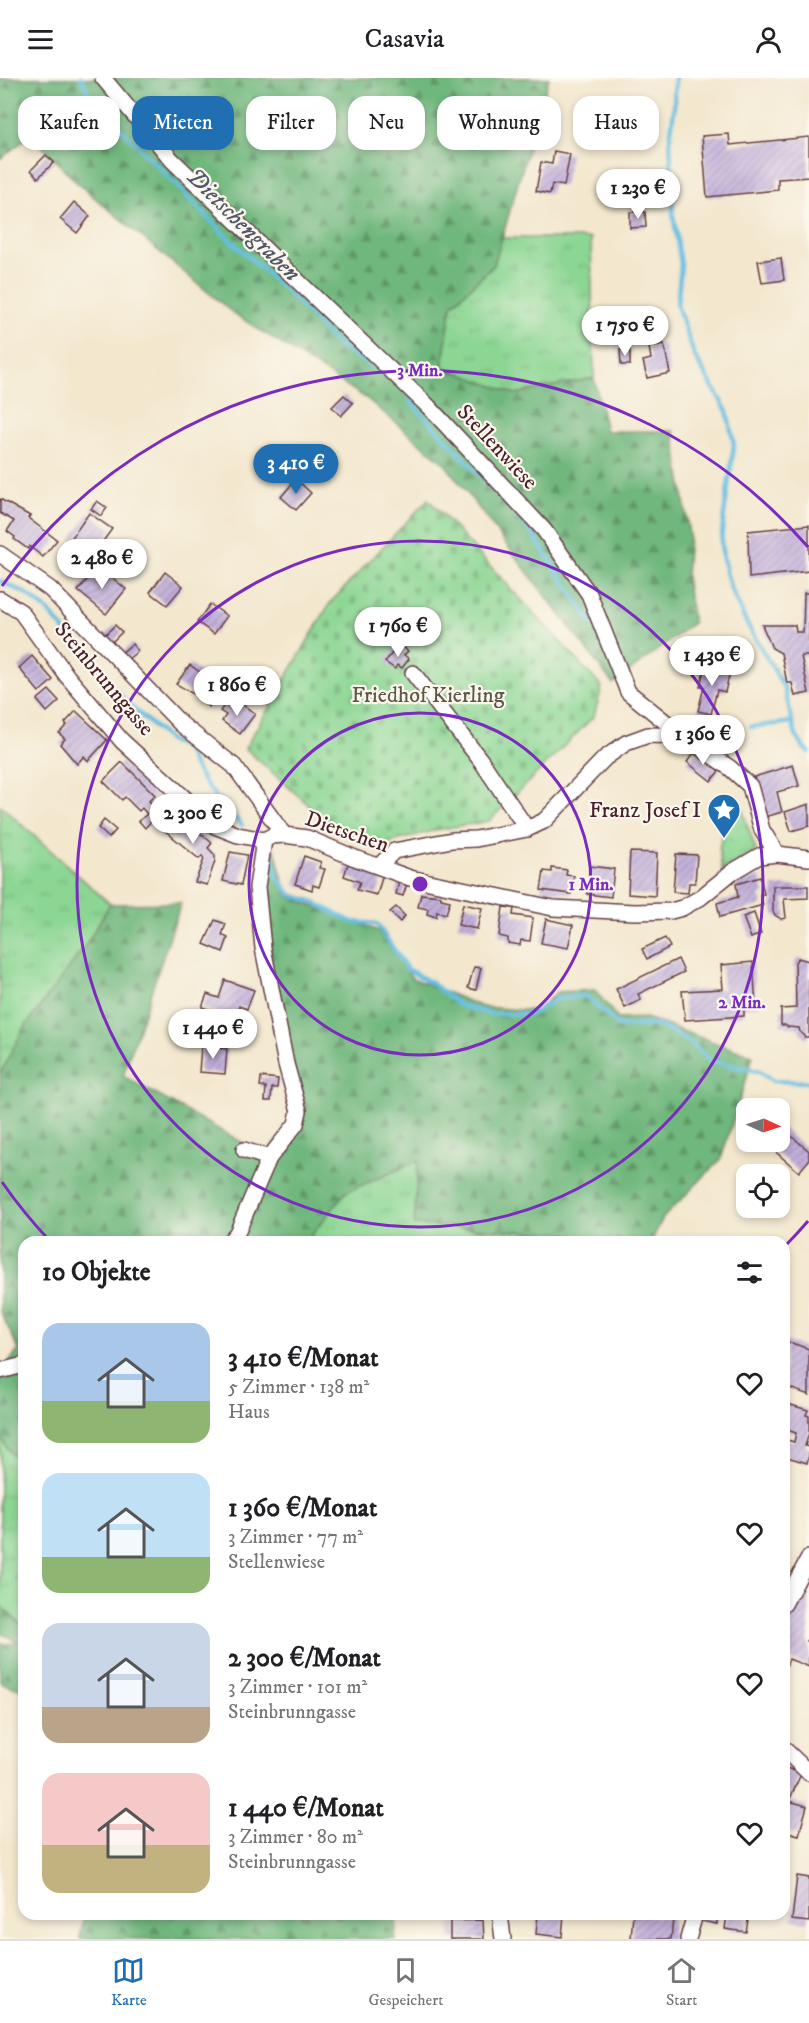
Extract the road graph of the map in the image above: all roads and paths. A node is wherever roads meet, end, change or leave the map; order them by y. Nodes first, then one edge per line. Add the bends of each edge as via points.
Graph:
1 (103, 78) edge
2 (0, 554) edge
3 (0, 599) edge
4 (413, 673) dead end
5 (683, 736) junction
6 (527, 829) junction
7 (285, 835) junction
8 (264, 840) junction
9 (777, 854) junction
10 (809, 858) edge
11 (379, 866) junction
12 (244, 1150) dead end
13 (269, 1158) junction
14 (234, 1236) edge
15 (18, 1366) edge
16 (0, 1371) edge
17 (809, 1558) edge
18 (790, 1593) edge
19 (790, 1755) edge
20 (809, 1773) edge
21 (501, 1920) edge
22 (693, 1920) edge
23 (503, 1939) edge
24 (688, 1939) edge

1 - 5 street, Stellenwiese via 172,160 429,407 544,530 589,594 628,692
2 - 7 street, Dietschen via 50,590 181,724 234,766
3 - 8 street, Steinbrunngasse via 21,612 67,676 122,741 215,826
4 - 6 street via 482,762
5 - 6 street via 648,735 626,743 605,758 544,821
5 - 9 street, Stellenwiese via 750,786 762,830
6 - 11 street via 394,851
7 - 8 street, Steinbrunngasse
7 - 11 street, Dietschen via 307,838
8 - 13 street via 257,887 262,948 299,1111 296,1124
9 - 10 street
9 - 11 street, Dietschen via 759,856 700,898 671,911 553,908 410,878
12 - 13 street
13 - 14 street
15 - 16 street
17 - 18 street
19 - 20 street
21 - 23 street
22 - 24 street

